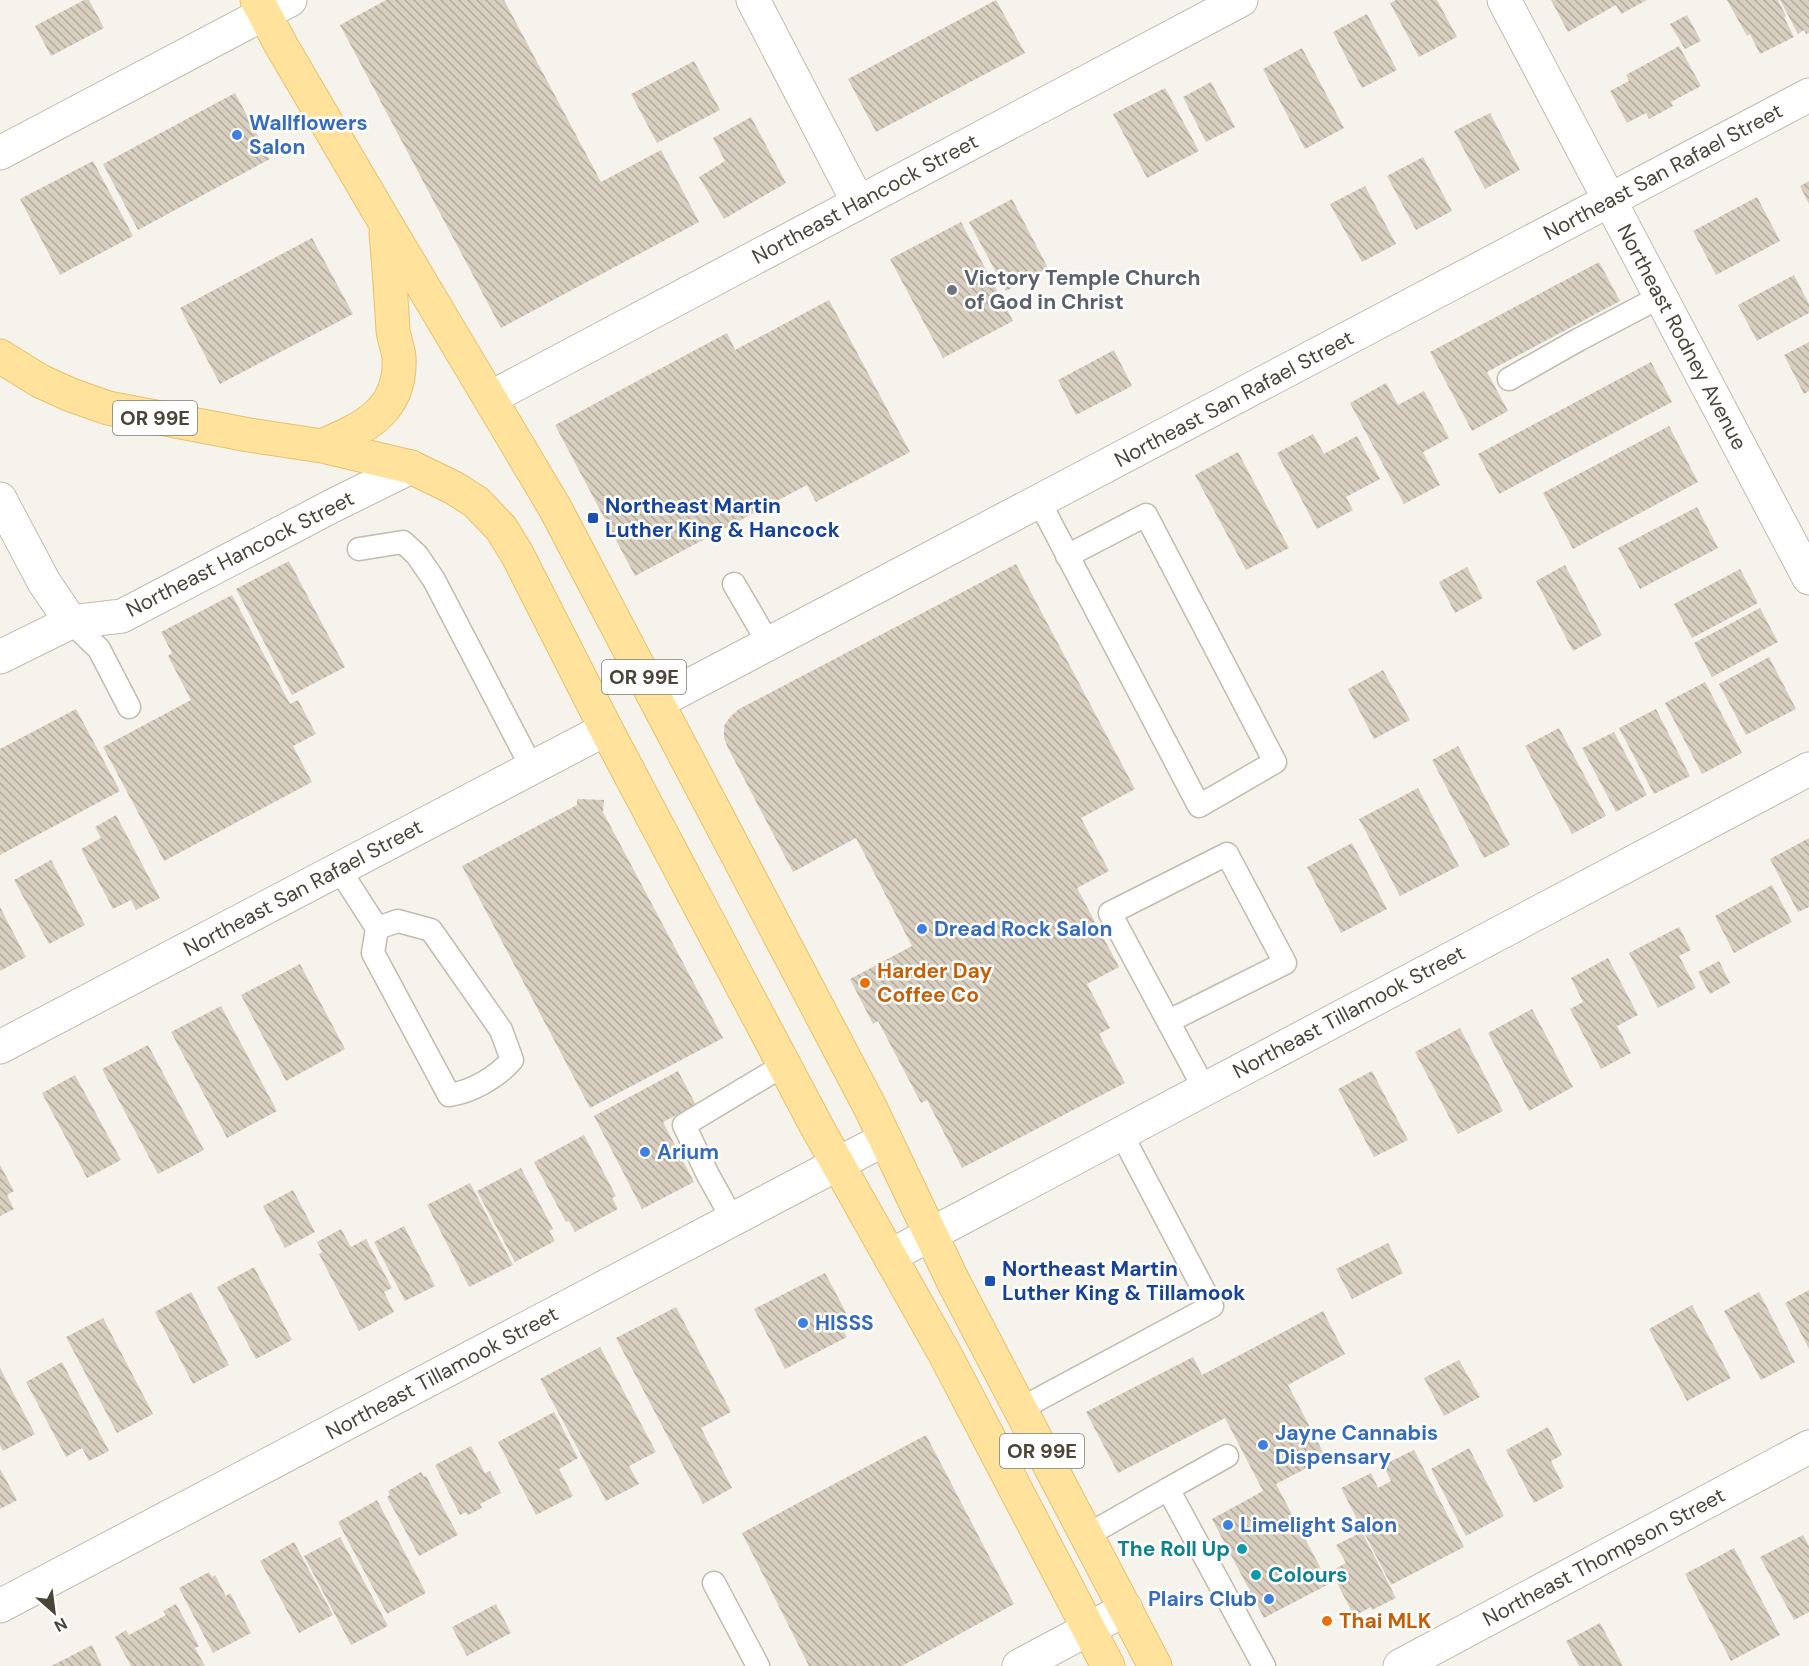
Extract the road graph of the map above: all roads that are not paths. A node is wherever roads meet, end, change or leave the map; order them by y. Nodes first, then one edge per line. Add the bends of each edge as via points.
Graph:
1 (753, 0) edge
2 (1241, 0) edge
3 (1503, 0) edge
4 (271, 4) edge
5 (1809, 95) edge
6 (0, 153) edge
7 (1610, 201) junction
8 (858, 202) junction
9 (386, 224) junction
10 (1660, 297) junction
11 (0, 356) edge
12 (1509, 379) dead end
13 (490, 398) junction
14 (322, 446) junction
15 (411, 467) junction
16 (0, 499) edge
17 (1039, 501) junction
18 (359, 549) dead end
19 (1068, 556) junction
20 (1809, 578) edge
21 (734, 584) dead end
22 (71, 622) junction
23 (769, 644) junction
24 (0, 657) edge
25 (658, 702) junction
26 (129, 707) dead end
27 (606, 729) junction
28 (532, 768) junction
29 (1809, 768) edge
30 (339, 869) junction
31 (377, 928) junction
32 (1168, 1021) junction
33 (0, 1047) edge
34 (784, 1065) junction
35 (1204, 1088) junction
36 (1120, 1133) junction
37 (885, 1139) junction
38 (838, 1164) junction
39 (733, 1220) junction
40 (931, 1234) junction
41 (890, 1256) junction
42 (1020, 1409) junction
43 (1809, 1447) edge
44 (1227, 1456) dead end
45 (1168, 1489) junction
46 (1086, 1536) junction
47 (714, 1583) dead end
48 (0, 1606) edge
49 (1125, 1610) junction
50 (1089, 1629) junction
51 (758, 1666) edge
52 (1019, 1666) edge
53 (1108, 1666) edge
54 (1155, 1666) edge
55 (1264, 1666) edge
56 (1400, 1666) edge

1 - 8 street
2 - 8 street, Northeast Hancock Street
3 - 7 street, Northeast Rodney Avenue
4 - 6 street
4 - 9 main road, OR 99E via 281,45
5 - 7 street, Northeast San Rafael Street
7 - 10 street, Northeast Rodney Avenue
7 - 17 street, Northeast San Rafael Street
8 - 13 street, Northeast Hancock Street
9 - 13 main road, OR 99E
9 - 14 main road via 399,357 394,391 388,405 376,417
10 - 12 lane
10 - 20 street, Northeast Rodney Avenue
11 - 14 main road, OR 99E via 40,381 108,408
13 - 25 main road, OR 99E via 555,508
14 - 15 main road, OR 99E
15 - 22 street, Northeast Hancock Street via 123,616
15 - 27 main road, OR 99E via 469,497 501,528
16 - 22 street via 44,582
17 - 19 lane
17 - 23 street, Northeast San Rafael Street
18 - 28 lane via 403,542 417,555 434,580
19 - 19 lane via 1199,806 1275,762 1146,515
21 - 23 lane
22 - 24 street, Northeast Hancock Street
22 - 26 lane via 99,649
23 - 25 street, Northeast San Rafael Street
25 - 37 main road, OR 99E
27 - 28 street, Northeast San Rafael Street
27 - 34 main road, OR 99E
28 - 30 street, Northeast San Rafael Street
29 - 35 street, Northeast Tillamook Street
30 - 31 lane
30 - 33 street, Northeast San Rafael Street
31 - 31 lane via 373,952 449,1095 462,1093 502,1071 512,1060 501,1030 431,930 398,921
32 - 32 lane via 1110,913 1227,854 1285,963
32 - 35 lane
34 - 38 main road, OR 99E
34 - 39 lane via 684,1125
35 - 36 street, Northeast Tillamook Street
36 - 40 street, Northeast Tillamook Street
36 - 42 lane via 1212,1306
37 - 38 street, Northeast Tillamook Street
37 - 40 main road, OR 99E
38 - 39 street, Northeast Tillamook Street
38 - 41 main road, OR 99E
39 - 48 street, Northeast Tillamook Street
40 - 41 street, Northeast Tillamook Street
40 - 42 main road, OR 99E
41 - 50 main road, OR 99E
42 - 46 main road, OR 99E
43 - 56 street, Northeast Thompson Street
44 - 45 lane
45 - 46 lane
45 - 55 lane
46 - 49 main road, OR 99E
47 - 51 lane
49 - 50 street
49 - 54 main road, OR 99E
50 - 52 street
50 - 53 main road, OR 99E

